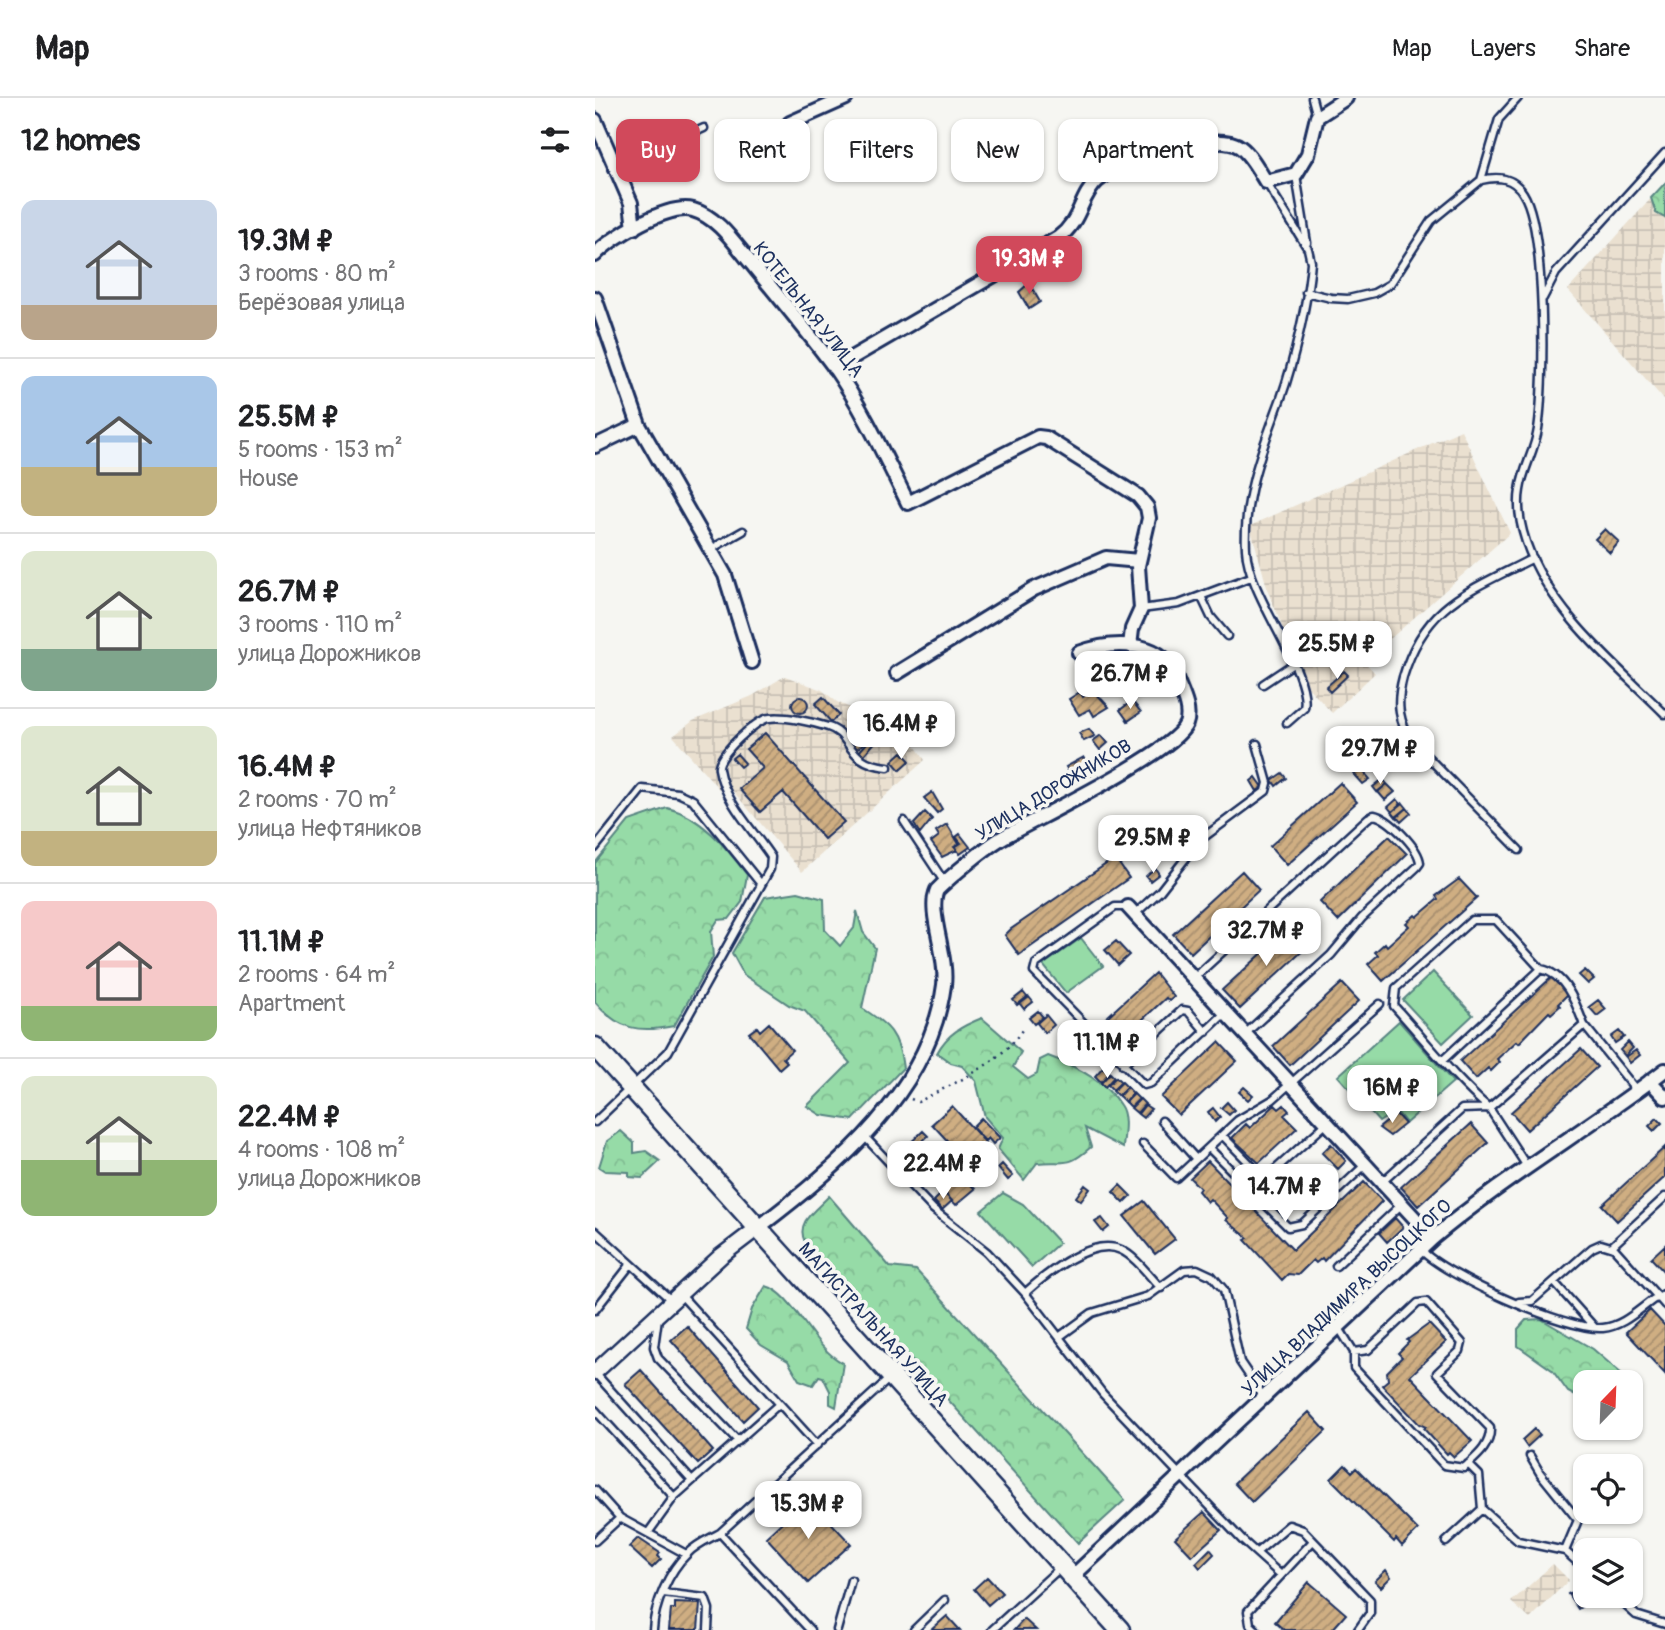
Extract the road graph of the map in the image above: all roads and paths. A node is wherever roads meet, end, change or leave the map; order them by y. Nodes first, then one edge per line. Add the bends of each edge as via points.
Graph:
1 (846, 98) edge
2 (1312, 98) edge
3 (1346, 98) edge
4 (1518, 98) edge
5 (1317, 117) junction
6 (799, 119) edge
7 (595, 120) edge
8 (704, 128) dead end
9 (700, 130) edge
10 (1665, 153) edge
11 (616, 163) edge
12 (1296, 174) junction
13 (1481, 180) junction
14 (624, 182) edge
15 (1266, 182) junction
16 (633, 228) junction
17 (1308, 249) junction
18 (595, 255) edge
19 (1306, 292) junction
20 (595, 298) edge
21 (1542, 300) junction
22 (834, 368) junction
23 (639, 425) junction
24 (595, 446) edge
25 (743, 531) dead end
26 (711, 549) junction
27 (1533, 558) junction
28 (1139, 561) junction
29 (1251, 576) junction
30 (1201, 596) junction
31 (1140, 609) junction
32 (1227, 636) dead end
33 (1130, 646) junction
34 (1079, 653) dead end
35 (752, 662) dead end
36 (1293, 664) junction
37 (897, 673) dead end
38 (1263, 684) dead end
39 (1665, 714) edge
40 (1287, 723) dead end
41 (1257, 744) dead end
42 (888, 767) dead end
43 (904, 821) dead end
44 (595, 848) edge
45 (1519, 850) dead end
46 (945, 883) junction
47 (761, 884) junction
48 (1131, 910) junction
49 (1541, 969) junction
50 (1194, 978) junction
51 (1380, 1004) dead end
52 (1225, 1013) junction
53 (1584, 1025) junction
54 (1022, 1030) dead end
55 (1206, 1032) junction
56 (1245, 1034) junction
57 (595, 1047) edge
58 (1443, 1060) junction
59 (1123, 1065) junction
60 (1665, 1070) edge
61 (1650, 1081) junction
62 (1290, 1084) junction
63 (633, 1088) junction
64 (1637, 1091) junction
65 (899, 1093) junction
66 (1665, 1097) edge
67 (1489, 1108) junction
68 (1162, 1121) dead end
69 (595, 1122) edge
70 (1327, 1124) junction
71 (863, 1135) junction
72 (1222, 1135) junction
73 (1143, 1144) dead end
74 (1209, 1148) junction
75 (1196, 1159) junction
76 (1365, 1165) junction
77 (1528, 1169) junction
78 (1381, 1183) junction
79 (1665, 1197) edge
80 (1401, 1205) junction
81 (759, 1227) junction
82 (595, 1231) edge
83 (1433, 1238) junction
84 (1611, 1247) junction
85 (1420, 1249) junction
86 (631, 1264) junction
87 (1336, 1266) dead end
88 (1554, 1282) junction
89 (1161, 1288) junction
90 (1025, 1293) junction
91 (1662, 1296) edge
92 (676, 1297) junction
93 (1517, 1302) junction
94 (1665, 1305) edge
95 (595, 1310) edge
96 (659, 1313) junction
97 (1339, 1327) junction
98 (1595, 1328) junction
99 (1059, 1337) junction
100 (1355, 1352) junction
101 (596, 1369) edge
102 (892, 1376) junction
103 (1264, 1398) junction
104 (779, 1404) junction
105 (595, 1410) edge
106 (738, 1441) junction
107 (817, 1445) junction
108 (1530, 1456) dead end
109 (1468, 1464) junction
110 (1181, 1476) junction
111 (692, 1481) junction
112 (595, 1490) edge
113 (674, 1497) junction
114 (1482, 1508) junction
115 (620, 1518) junction
116 (720, 1533) junction
117 (648, 1534) junction
118 (595, 1541) edge
119 (1313, 1541) junction
120 (1446, 1542) dead end
121 (1565, 1551) junction
122 (1257, 1552) junction
123 (686, 1554) junction
124 (1573, 1558) edge
125 (1067, 1571) junction
126 (1281, 1574) junction
127 (851, 1580) dead end
128 (663, 1593) junction
129 (945, 1600) dead end
130 (1628, 1608) edge
131 (1665, 1624) edge
132 (653, 1630) edge
133 (708, 1630) edge
134 (810, 1630) edge
135 (837, 1630) edge
136 (913, 1630) edge
137 (992, 1630) edge
138 (1120, 1630) edge
139 (1256, 1630) edge
140 (1358, 1630) edge

1 - 6 street
2 - 5 lane
3 - 5 street
4 - 13 lane via 1499,119
5 - 12 street via 1308,155
7 - 11 street
8 - 9 lane
10 - 21 lane via 1556,273
12 - 15 street
12 - 17 lane
13 - 19 lane via 1431,221 1397,277 1383,289 1339,299
13 - 21 lane via 1500,177 1523,193
14 - 16 street
15 - 17 lane
15 - 22 street via 1247,154 1234,144 1192,144 1153,154 1096,182 1073,225 1043,248
16 - 18 street, КОТЕЛЬНАЯ УЛИЦА
16 - 22 street, КОТЕЛЬНАЯ УЛИЦА via 680,208 711,218
17 - 19 lane via 1311,262
19 - 29 lane via 1284,387 1253,478 1245,547
20 - 23 street
21 - 27 lane via 1538,428 1519,492 1520,519
22 - 28 street, КОТЕЛЬНАЯ УЛИЦА via 908,503 1032,438 1046,438 1144,502 1149,517
23 - 24 street
23 - 26 street
25 - 26 lane
26 - 35 street via 734,597
27 - 39 lane via 1575,624
27 - 45 lane via 1455,598 1427,623 1410,652 1398,712 1414,743
28 - 31 street
28 - 37 street via 1106,558 1034,589
29 - 30 lane
29 - 36 lane
30 - 31 lane via 1163,608
30 - 32 lane
31 - 33 street
33 - 34 street, УЛИЦА ДОРОЖНИКОВ via 1103,646
33 - 46 street, УЛИЦА ДОРОЖНИКОВ via 1157,653 1168,662 1186,704 1188,717 1182,730 1112,779 998,841
36 - 38 lane
36 - 40 lane via 1305,704
41 - 48 lane via 1266,791 1200,840 1160,891
42 - 47 lane via 861,761 833,729 773,718 761,720 723,754 718,767 728,793 771,857
43 - 46 lane
44 - 47 lane via 642,789 678,793 693,800
46 - 65 street via 934,902 946,966 940,1006 930,1036
47 - 63 lane via 673,1043
48 - 50 street
48 - 59 lane via 1115,907 1033,970
49 - 53 lane via 1551,971 1573,996
49 - 58 lane
49 - 58 lane via 1496,920 1472,919 1396,988 1394,1006
50 - 52 street
50 - 56 lane via 1368,818 1374,815 1385,820 1419,854 1417,867
51 - 62 lane
52 - 55 lane
52 - 56 street
53 - 64 lane
53 - 67 lane
54 - 65 path via 1011,1047 992,1062 918,1102
55 - 59 lane via 1147,1085
55 - 59 lane via 1182,1010
56 - 62 street
57 - 63 main road, МАГИСТРАЛЬНАЯ УЛИЦА
58 - 67 lane
60 - 61 street, УЛИЦА ВЛАДИМИРА ВЫСОЦКОГО
61 - 64 street, УЛИЦА ВЛАДИМИРА ВЫСОЦКОГО
61 - 66 street
62 - 70 street
62 - 72 lane
63 - 69 lane
63 - 81 main road, МАГИСТРАЛЬНАЯ УЛИЦА
64 - 77 street, УЛИЦА ВЛАДИМИРА ВЫСОЦКОГО
65 - 71 street
67 - 77 lane
67 - 78 lane via 1462,1109
68 - 75 lane
70 - 72 lane via 1268,1176
70 - 76 street
71 - 81 street via 826,1174
71 - 90 lane via 933,1209 987,1252
72 - 74 lane
73 - 75 lane via 1176,1178
74 - 75 lane
74 - 76 lane via 1288,1227 1302,1224
76 - 78 street
77 - 83 street, УЛИЦА ВЛАДИМИРА ВЫСОЦКОГО
78 - 80 street
79 - 84 lane
80 - 83 street
80 - 87 lane
81 - 92 street
81 - 102 main road, МАГИСТРАЛЬНАЯ УЛИЦА
82 - 86 lane
83 - 85 street, УЛИЦА ВЛАДИМИРА ВЫСОЦКОГО
84 - 88 lane via 1601,1244 1592,1248
84 - 91 lane
85 - 93 lane via 1437,1265
85 - 97 street, УЛИЦА ВЛАДИМИРА ВЫСОЦКОГО
86 - 92 lane
86 - 95 lane
88 - 93 lane via 1532,1301
88 - 98 lane
89 - 90 lane via 1124,1251 1105,1247 1059,1265
89 - 99 lane via 1092,1313
89 - 103 lane via 1191,1269 1204,1271 1218,1282 1230,1308 1240,1362
90 - 99 lane
91 - 94 lane
91 - 98 lane via 1622,1323
92 - 96 street
92 - 104 lane
93 - 98 lane
96 - 101 street
96 - 106 lane via 654,1347 658,1358
97 - 100 lane
97 - 103 street, УЛИЦА ВЛАДИМИРА ВЫСОЦКОГО
99 - 110 lane via 1103,1394
100 - 109 lane via 1354,1368 1444,1465 1464,1468
100 - 109 lane via 1368,1350 1418,1303 1426,1302 1462,1343 1437,1373 1490,1428 1487,1446
101 - 111 lane
102 - 107 lane
102 - 125 main road, МАГИСТРАЛЬНАЯ УЛИЦА
103 - 110 street, УЛИЦА ВЛАДИМИРА ВЫСОЦКОГО
104 - 106 lane
104 - 107 lane
105 - 113 lane
106 - 111 lane
107 - 116 lane
108 - 121 lane via 1578,1520
109 - 114 lane via 1479,1475
110 - 122 lane
110 - 125 street, УЛИЦА ВЛАДИМИРА ВЫСОЦКОГО
111 - 113 lane
112 - 115 lane
113 - 117 lane
114 - 120 lane
114 - 121 lane via 1518,1541
115 - 117 lane
115 - 118 lane
116 - 123 lane
116 - 134 lane
117 - 123 lane
119 - 122 lane via 1303,1530 1289,1525
119 - 126 lane
119 - 140 lane via 1370,1601 1370,1613
121 - 124 lane
122 - 126 lane
123 - 128 lane
125 - 137 lane
125 - 138 main road, МАГИСТРАЛЬНАЯ УЛИЦА
126 - 139 lane via 1248,1611 1249,1624
127 - 135 lane
128 - 132 lane
128 - 133 lane via 705,1598
129 - 136 lane
130 - 131 lane

